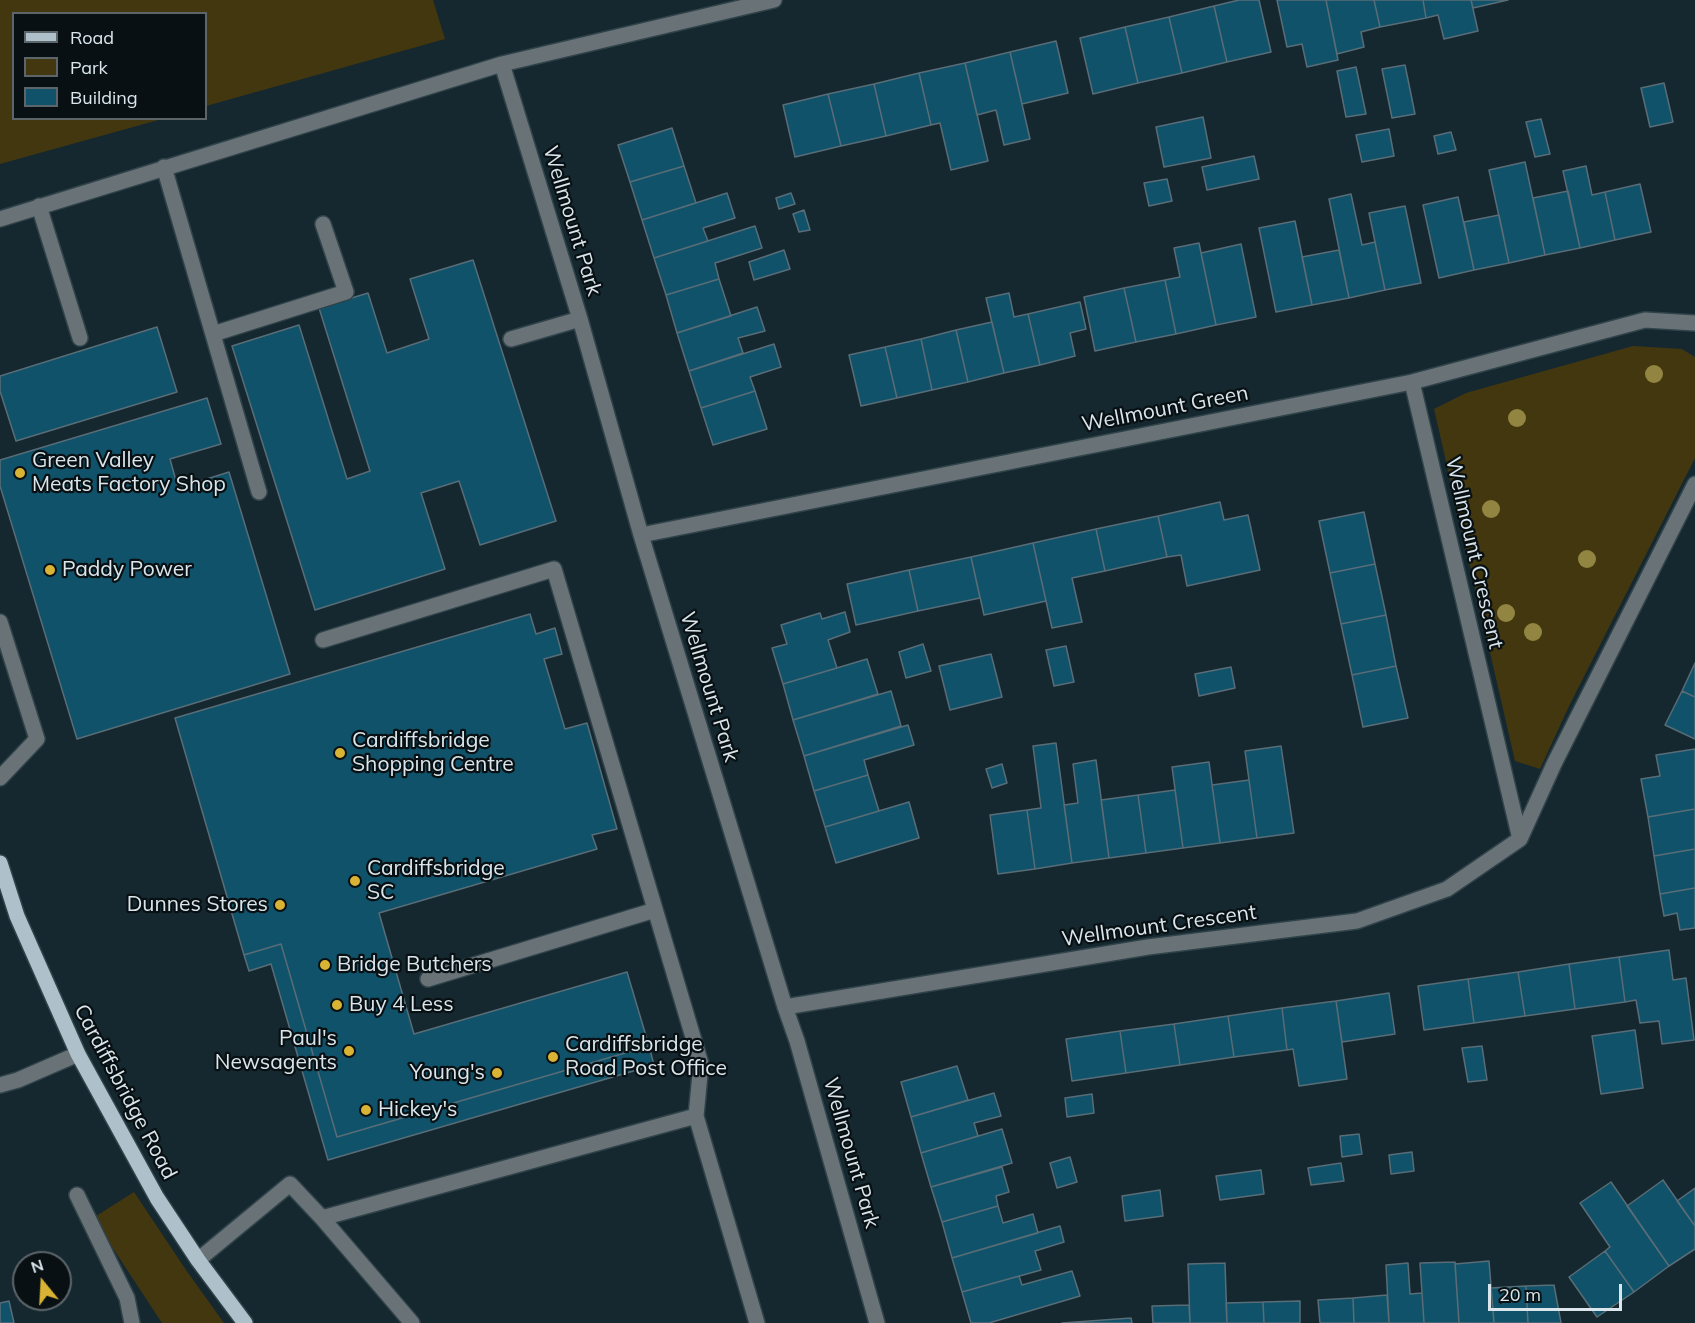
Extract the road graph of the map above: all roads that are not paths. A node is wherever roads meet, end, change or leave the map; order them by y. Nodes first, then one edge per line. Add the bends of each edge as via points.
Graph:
1 (774, 0) edge
2 (502, 64) junction
3 (164, 167) junction
4 (39, 206) junction
5 (0, 219) edge
6 (323, 224) dead end
7 (580, 319) junction
8 (1695, 323) edge
9 (213, 334) junction
10 (80, 338) dead end
11 (511, 339) dead end
12 (1412, 382) junction
13 (1695, 484) edge
14 (259, 492) dead end
15 (641, 535) junction
16 (0, 622) edge
17 (323, 640) dead end
18 (0, 778) edge
19 (1520, 839) junction
20 (0, 863) edge
21 (655, 909) junction
22 (428, 979) dead end
23 (785, 1006) junction
24 (78, 1054) junction
25 (0, 1085) edge
26 (696, 1116) junction
27 (77, 1196) dead end
28 (322, 1218) junction
29 (198, 1260) junction
30 (132, 1323) edge
31 (245, 1323) edge
32 (412, 1323) edge
33 (757, 1323) edge
34 (877, 1323) edge

1 - 2 street
2 - 3 street
2 - 7 street, Wellmount Park
3 - 4 street
3 - 9 street
4 - 5 street
4 - 10 street
6 - 9 street via 346,292
7 - 11 street
7 - 15 street, Wellmount Park
8 - 12 street, Wellmount Green via 1645,320
9 - 14 street
12 - 15 street, Wellmount Green
12 - 19 street, Wellmount Crescent
13 - 19 street
15 - 23 street, Wellmount Park
16 - 18 street via 37,739
17 - 21 street via 554,569
19 - 23 street, Wellmount Crescent via 1447,889 1357,921 1148,947
20 - 24 main road, Cardiffsbridge Road via 17,916
21 - 22 street
21 - 26 street via 701,1064
23 - 34 street, Wellmount Park
24 - 25 street
24 - 29 main road, Cardiffsbridge Road via 157,1198
26 - 28 street
26 - 33 street
27 - 30 street via 127,1298
28 - 29 street via 290,1184
28 - 32 street
29 - 31 main road, Cardiffsbridge Road

